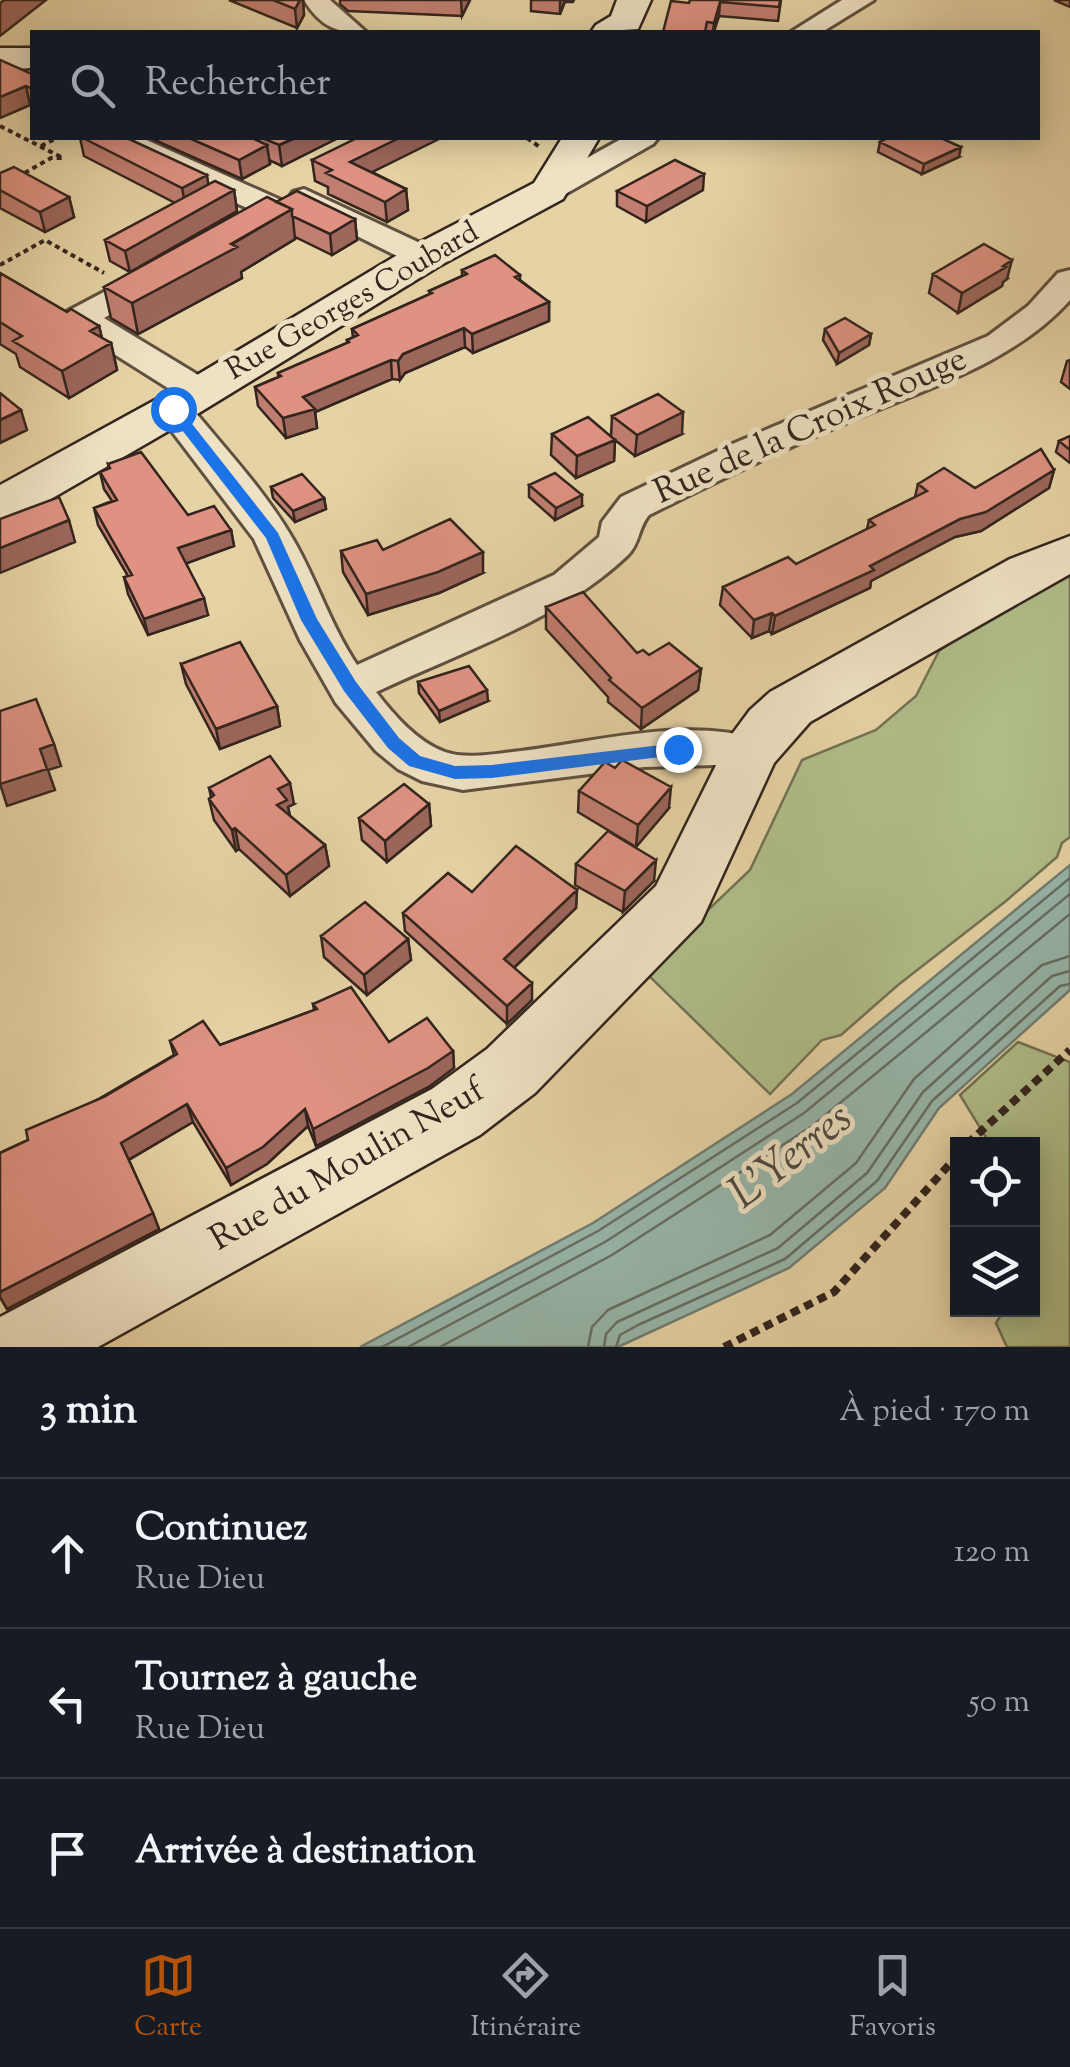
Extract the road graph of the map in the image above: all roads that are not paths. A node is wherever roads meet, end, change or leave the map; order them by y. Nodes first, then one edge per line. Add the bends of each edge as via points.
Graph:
1 (318, 0) edge
2 (634, 0) edge
3 (860, 0) edge
4 (350, 30) edge
5 (612, 30) edge
6 (808, 30) edge
7 (30, 58) edge
8 (0, 59) edge
9 (126, 140) edge
10 (579, 140) edge
11 (639, 140) edge
12 (291, 191) junction
13 (549, 191) junction
14 (210, 244) edge
15 (424, 257) junction
16 (179, 261) edge
17 (1069, 281) edge
18 (186, 400) junction
19 (0, 506) edge
20 (1070, 552) edge
21 (350, 686) junction
22 (750, 753) junction
23 (22, 1347) edge

1 - 4 street
2 - 5 street via 626,22
3 - 6 street
7 - 8 street
9 - 12 street
10 - 13 street
11 - 13 street
12 - 14 street
12 - 15 street
13 - 15 street, Rue Georges Coubard
15 - 18 street, Rue Georges Coubard
16 - 18 street via 80,318
17 - 21 street, Rue de la Croix Rouge via 1000,343 634,506 621,522 618,542 568,585
18 - 19 street, Rue Georges Coubard
18 - 21 street via 272,536 309,620
20 - 22 street, Rue du Moulin Neuf via 790,706
21 - 22 street via 415,761 455,773 678,749
22 - 23 street, Rue du Moulin Neuf via 679,904 511,1070 456,1112

